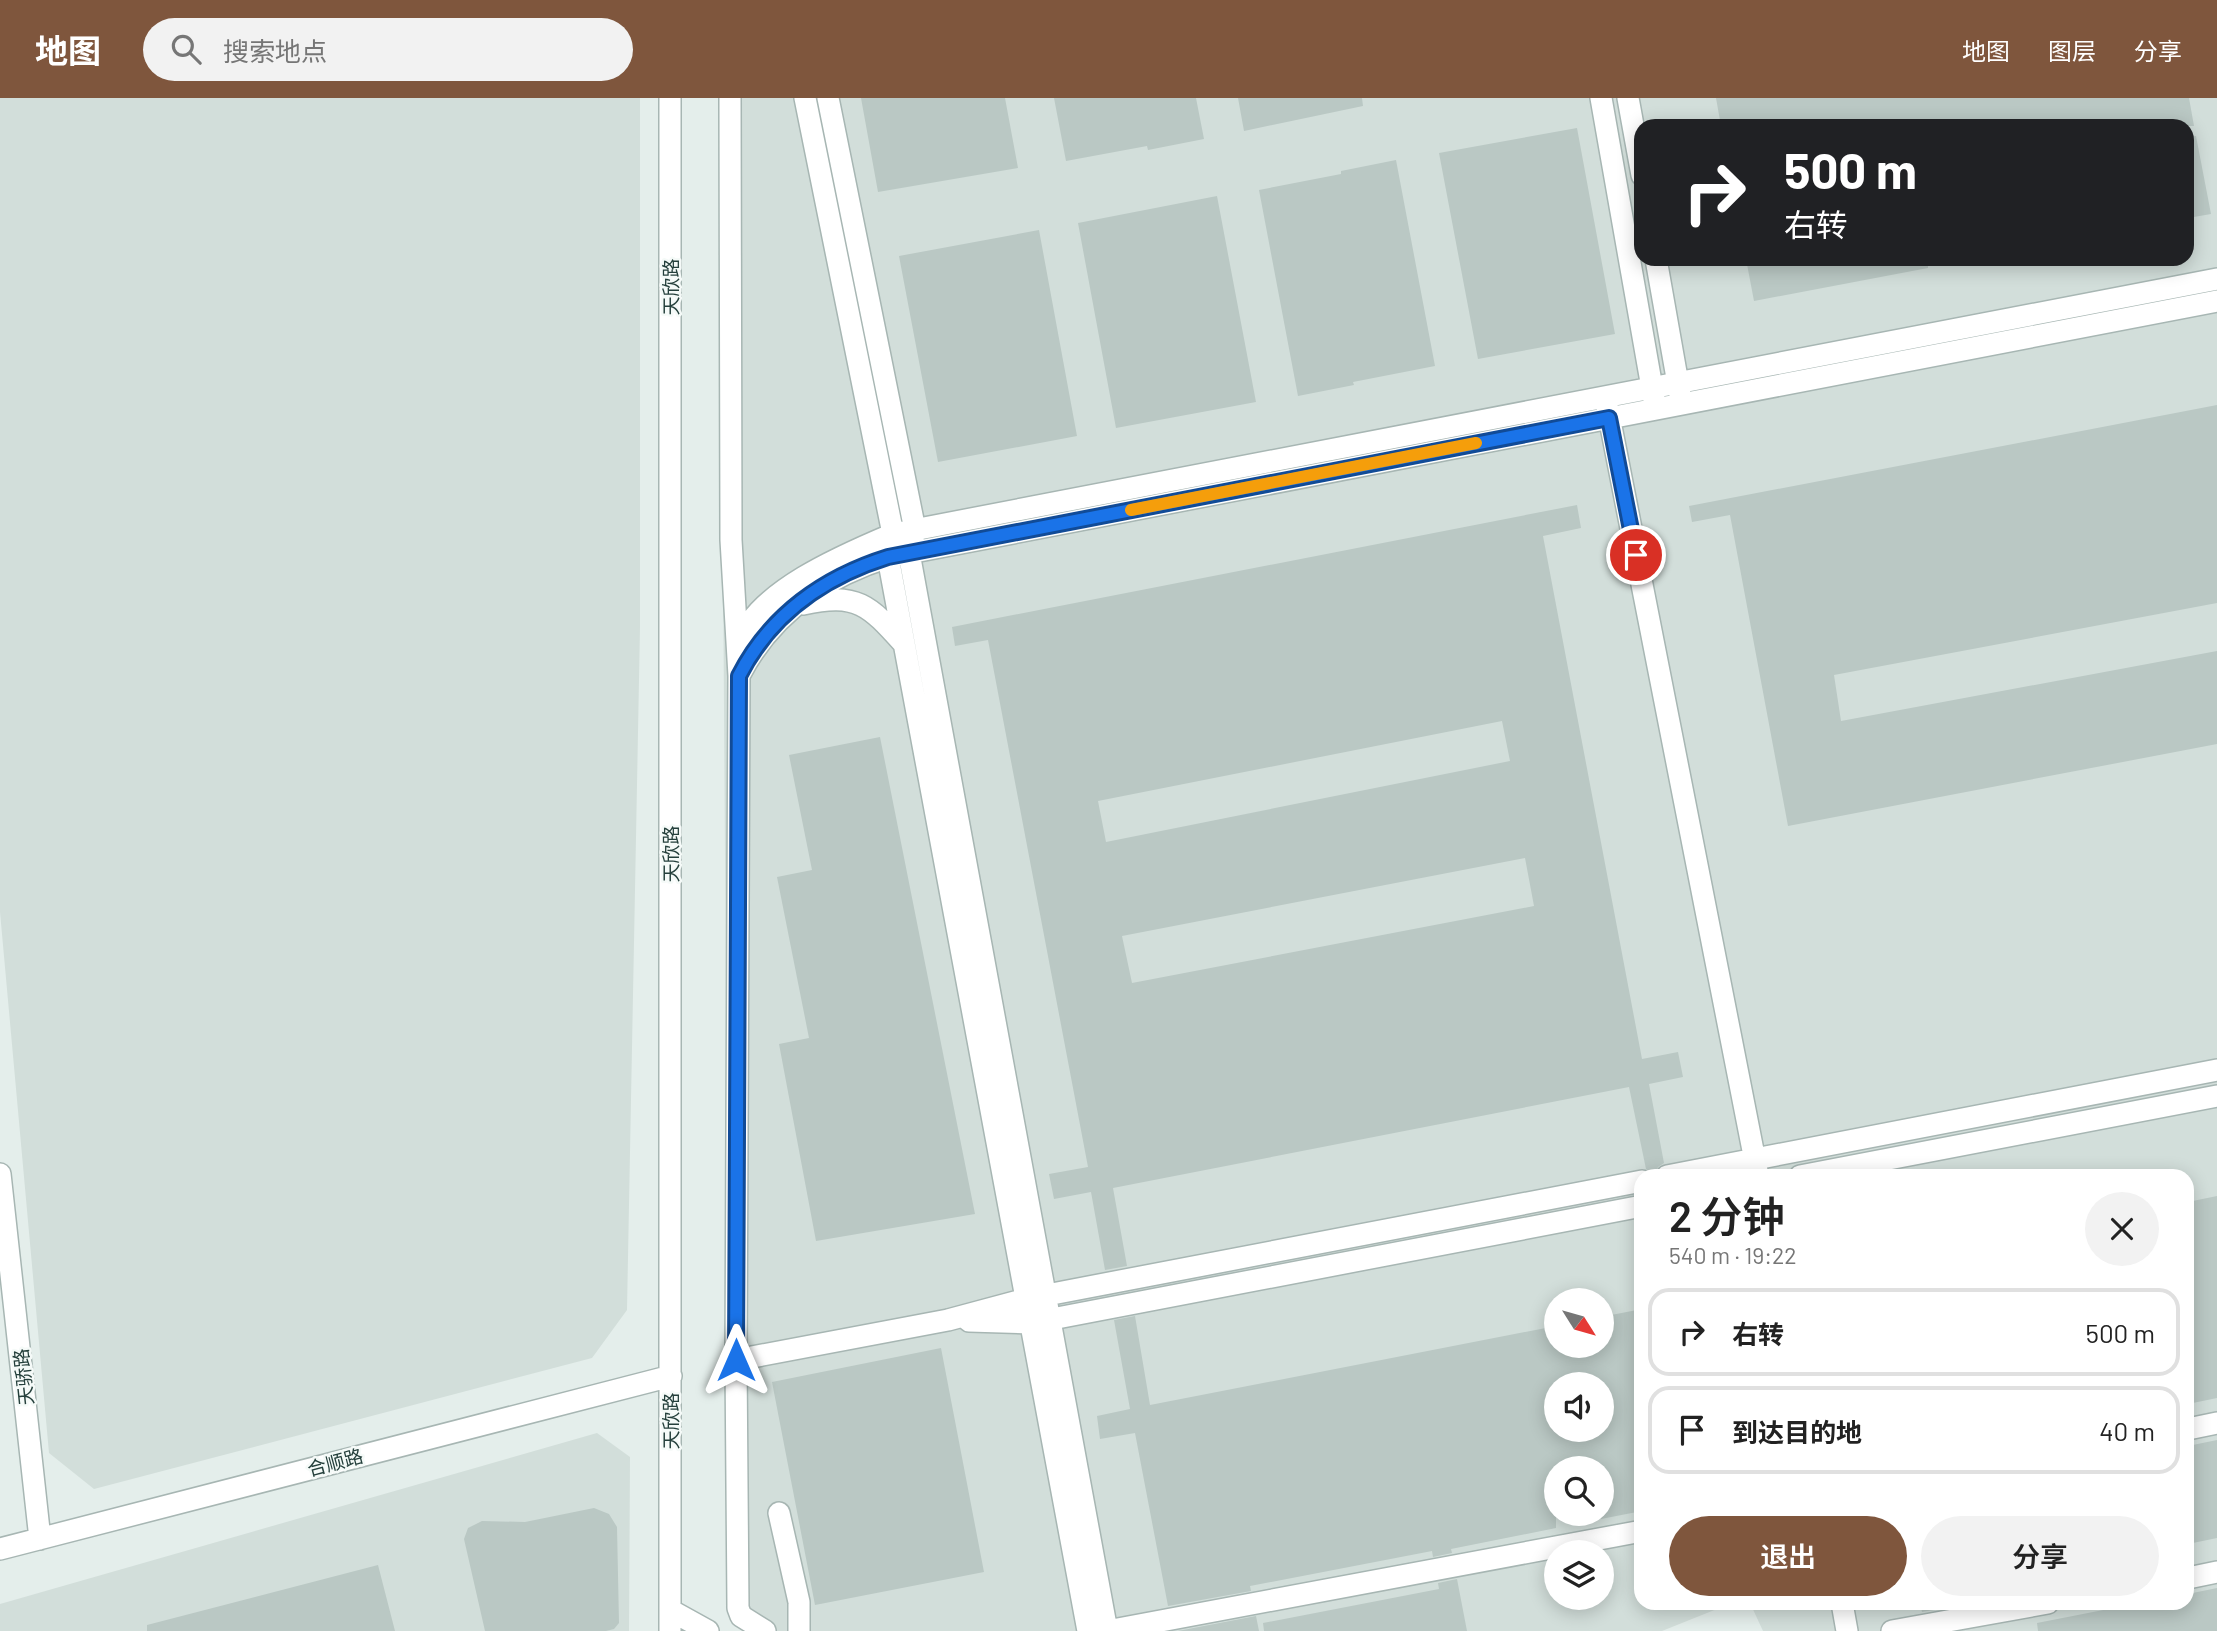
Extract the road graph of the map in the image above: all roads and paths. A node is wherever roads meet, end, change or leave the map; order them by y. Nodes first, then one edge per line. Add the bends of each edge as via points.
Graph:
1 (670, 98) edge
2 (730, 98) edge
3 (805, 98) edge
4 (828, 98) edge
5 (1601, 98) edge
6 (1628, 98) edge
7 (1634, 131) edge
8 (1657, 266) edge
9 (2217, 279) edge
10 (2217, 301) edge
11 (1680, 393) junction
12 (1654, 398) junction
13 (1607, 407) junction
14 (915, 530) junction
15 (893, 534) junction
16 (899, 555) junction
17 (794, 606) junction
18 (905, 645) junction
19 (739, 676) junction
20 (2217, 1070) edge
21 (2217, 1096) edge
22 (1756, 1168) edge
23 (1836, 1169) edge
24 (0, 1174) edge
25 (1634, 1183) edge
26 (1634, 1208) edge
27 (1036, 1297) junction
28 (948, 1320) junction
29 (1040, 1322) junction
30 (736, 1360) junction
31 (670, 1376) junction
32 (2217, 1423) edge
33 (2194, 1428) edge
34 (779, 1513) dead end
35 (1634, 1532) edge
36 (40, 1539) junction
37 (0, 1549) edge
38 (2217, 1572) edge
39 (2194, 1577) edge
40 (1843, 1610) edge
41 (2009, 1610) edge
42 (670, 1620) edge
43 (708, 1631) edge
44 (765, 1631) edge
45 (799, 1631) edge
46 (1088, 1631) edge
47 (1107, 1631) edge
48 (1847, 1631) edge
49 (1892, 1631) edge

1 - 31 street, 天欣路
2 - 19 street via 731,540
3 - 15 street
4 - 14 street
5 - 12 street
6 - 7 street
8 - 11 street
9 - 11 street
10 - 11 street
11 - 12 street
12 - 13 street
13 - 14 street
13 - 16 street
13 - 22 street
14 - 15 street
14 - 16 street
15 - 16 street
15 - 19 street via 827,564 763,609 746,628 739,645
16 - 17 street via 861,565
16 - 18 street
16 - 27 street
17 - 18 street via 846,599 867,607
17 - 19 street via 753,649
18 - 27 street
19 - 30 street
20 - 22 street
21 - 23 street
24 - 36 street, 天骄路
25 - 27 street
26 - 29 street
27 - 28 street
27 - 29 street
28 - 29 street
28 - 30 street
29 - 46 street
29 - 47 street
30 - 44 street via 738,1608
31 - 36 street, 合顺路
31 - 42 street, 天欣路
32 - 33 street
34 - 45 street via 799,1602
35 - 47 street
36 - 37 street, 合顺路
38 - 39 street
40 - 48 street
41 - 49 street
42 - 43 street, 天欣路

